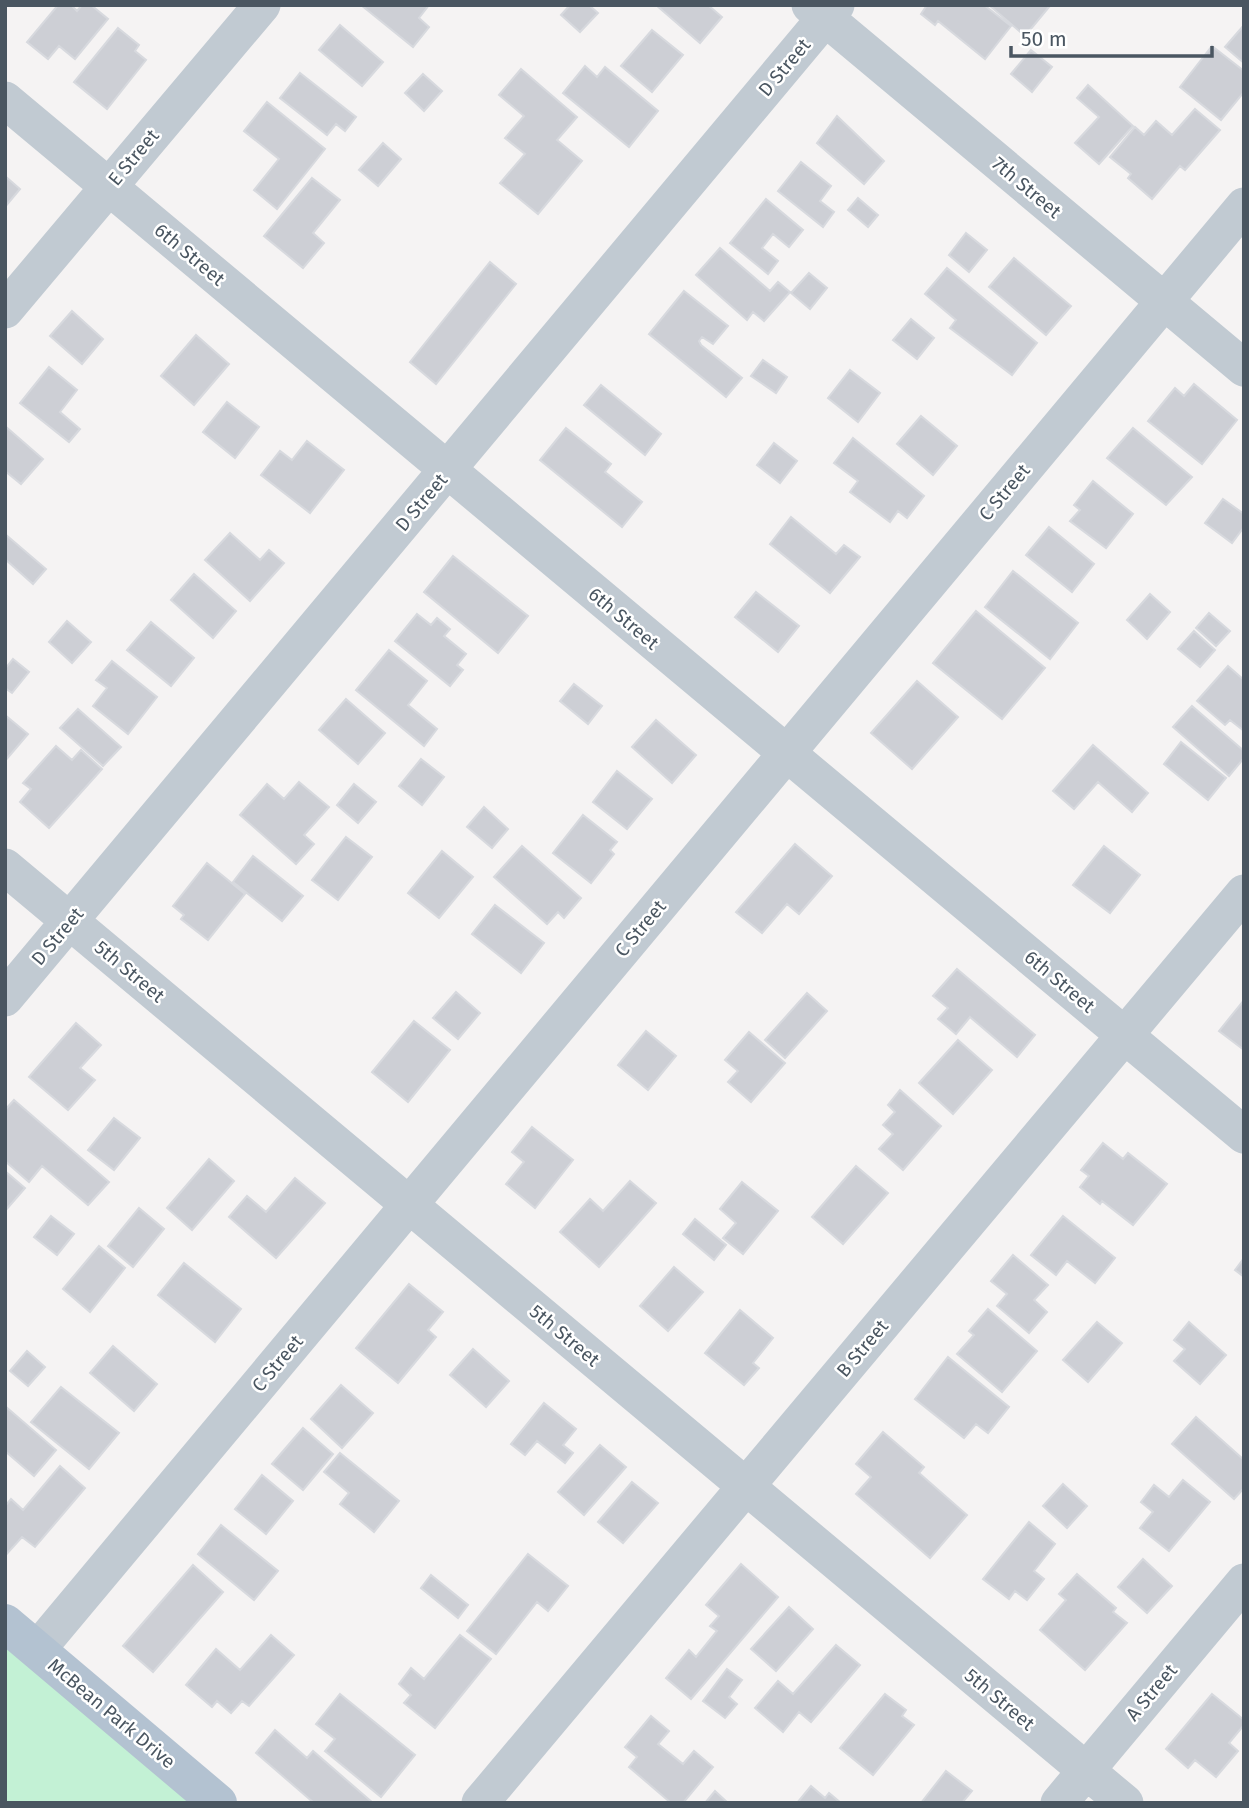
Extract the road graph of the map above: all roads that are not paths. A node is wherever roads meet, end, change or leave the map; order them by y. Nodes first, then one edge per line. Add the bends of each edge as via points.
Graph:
1 (262, 5) edge
2 (824, 9) edge
3 (5, 100) edge
4 (109, 187) junction
5 (1244, 206) edge
6 (1164, 301) junction
7 (5, 310) edge
8 (1244, 368) edge
9 (447, 470) junction
10 (786, 753) junction
11 (5, 867) edge
12 (1244, 893) edge
13 (70, 921) junction
14 (5, 998) edge
15 (1124, 1035) junction
16 (1244, 1135) edge
17 (409, 1205) junction
18 (745, 1486) junction
19 (1244, 1582) edge
20 (5, 1623) edge
21 (37, 1650) junction
22 (1086, 1770) junction
23 (218, 1803) edge
24 (480, 1803) edge
25 (1059, 1803) edge
26 (1125, 1803) edge

1 - 4 street, E Street
2 - 6 street, 7th Street
2 - 9 street, D Street
3 - 4 street, 6th Street
4 - 7 street, E Street
4 - 9 street, 6th Street
5 - 6 street, C Street
6 - 8 street, 7th Street
6 - 10 street, C Street
9 - 10 street, 6th Street
9 - 13 street, D Street
10 - 15 street, 6th Street
10 - 17 street, C Street
11 - 13 street, 5th Street
12 - 15 street, B Street
13 - 14 street, D Street
13 - 17 street, 5th Street
15 - 16 street, 6th Street
15 - 18 street, B Street
17 - 18 street, 5th Street
17 - 21 street, C Street
18 - 22 street, 5th Street
18 - 24 street, B Street
19 - 22 street, A Street
20 - 21 main road, McBean Park Drive
21 - 23 main road, McBean Park Drive
22 - 25 street, A Street
22 - 26 street, 5th Street

